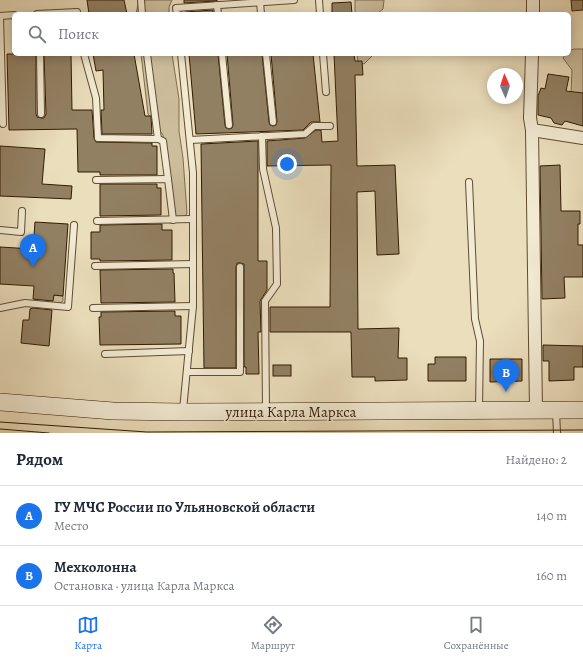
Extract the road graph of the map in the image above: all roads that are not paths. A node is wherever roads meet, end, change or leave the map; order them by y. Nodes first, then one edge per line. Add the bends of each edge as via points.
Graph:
1 (140, 0) edge
2 (294, 0) edge
3 (319, 0) edge
4 (533, 0) edge
5 (260, 2) junction
6 (217, 5) junction
7 (142, 12) edge
8 (177, 12) edge
9 (218, 12) edge
10 (261, 12) edge
11 (320, 12) edge
12 (533, 12) edge
13 (12, 15) edge
14 (0, 17) edge
15 (40, 56) edge
16 (85, 56) edge
17 (148, 56) edge
18 (181, 56) edge
19 (222, 56) edge
20 (266, 56) edge
21 (323, 56) edge
22 (532, 56) edge
23 (326, 92) dead end
24 (41, 114) dead end
25 (273, 122) dead end
26 (3, 124) dead end
27 (228, 125) dead end
28 (330, 126) dead end
29 (532, 130) junction
30 (262, 136) junction
31 (583, 138) edge
32 (158, 139) junction
33 (190, 140) junction
34 (168, 179) junction
35 (96, 180) dead end
36 (469, 182) dead end
37 (22, 211) dead end
38 (173, 220) junction
39 (193, 220) junction
40 (97, 221) dead end
41 (74, 225) dead end
42 (0, 230) edge
43 (193, 264) junction
44 (95, 266) dead end
45 (240, 267) dead end
46 (193, 306) junction
47 (0, 308) edge
48 (93, 308) dead end
49 (189, 351) junction
50 (105, 354) dead end
51 (187, 372) junction
52 (0, 402) edge
53 (536, 410) junction
54 (556, 410) junction
55 (583, 410) edge
56 (479, 411) junction
57 (183, 412) junction
58 (266, 412) junction
59 (557, 433) edge

1 - 7 lane
2 - 5 lane
3 - 11 lane
4 - 12 street
5 - 6 lane
5 - 10 lane
6 - 8 lane via 176,8
6 - 9 lane
13 - 14 lane
14 - 26 lane
15 - 24 lane
16 - 32 lane via 96,98 98,138
17 - 32 lane
18 - 33 lane
19 - 27 lane
20 - 25 lane
21 - 23 lane
22 - 29 street
28 - 30 lane via 314,126 305,134
29 - 31 street
29 - 53 street
30 - 33 lane
30 - 58 lane via 263,169 276,228 277,284 265,301
32 - 34 lane via 163,141
33 - 39 lane
34 - 35 lane
34 - 38 lane
36 - 56 lane via 475,319 480,341
37 - 42 lane via 21,232
38 - 39 lane
38 - 40 lane
39 - 43 lane
41 - 47 lane via 68,307 25,303
43 - 44 lane
43 - 46 lane
45 - 51 lane via 240,372
46 - 48 lane
46 - 49 lane
49 - 50 lane
49 - 51 lane
51 - 57 lane
52 - 57 main road, улица Карла Маркса
53 - 54 main road, улица Карла Маркса
53 - 56 main road, улица Карла Маркса
54 - 55 main road, улица Карла Маркса
54 - 59 lane
56 - 58 main road, улица Карла Маркса
57 - 58 main road, улица Карла Маркса

